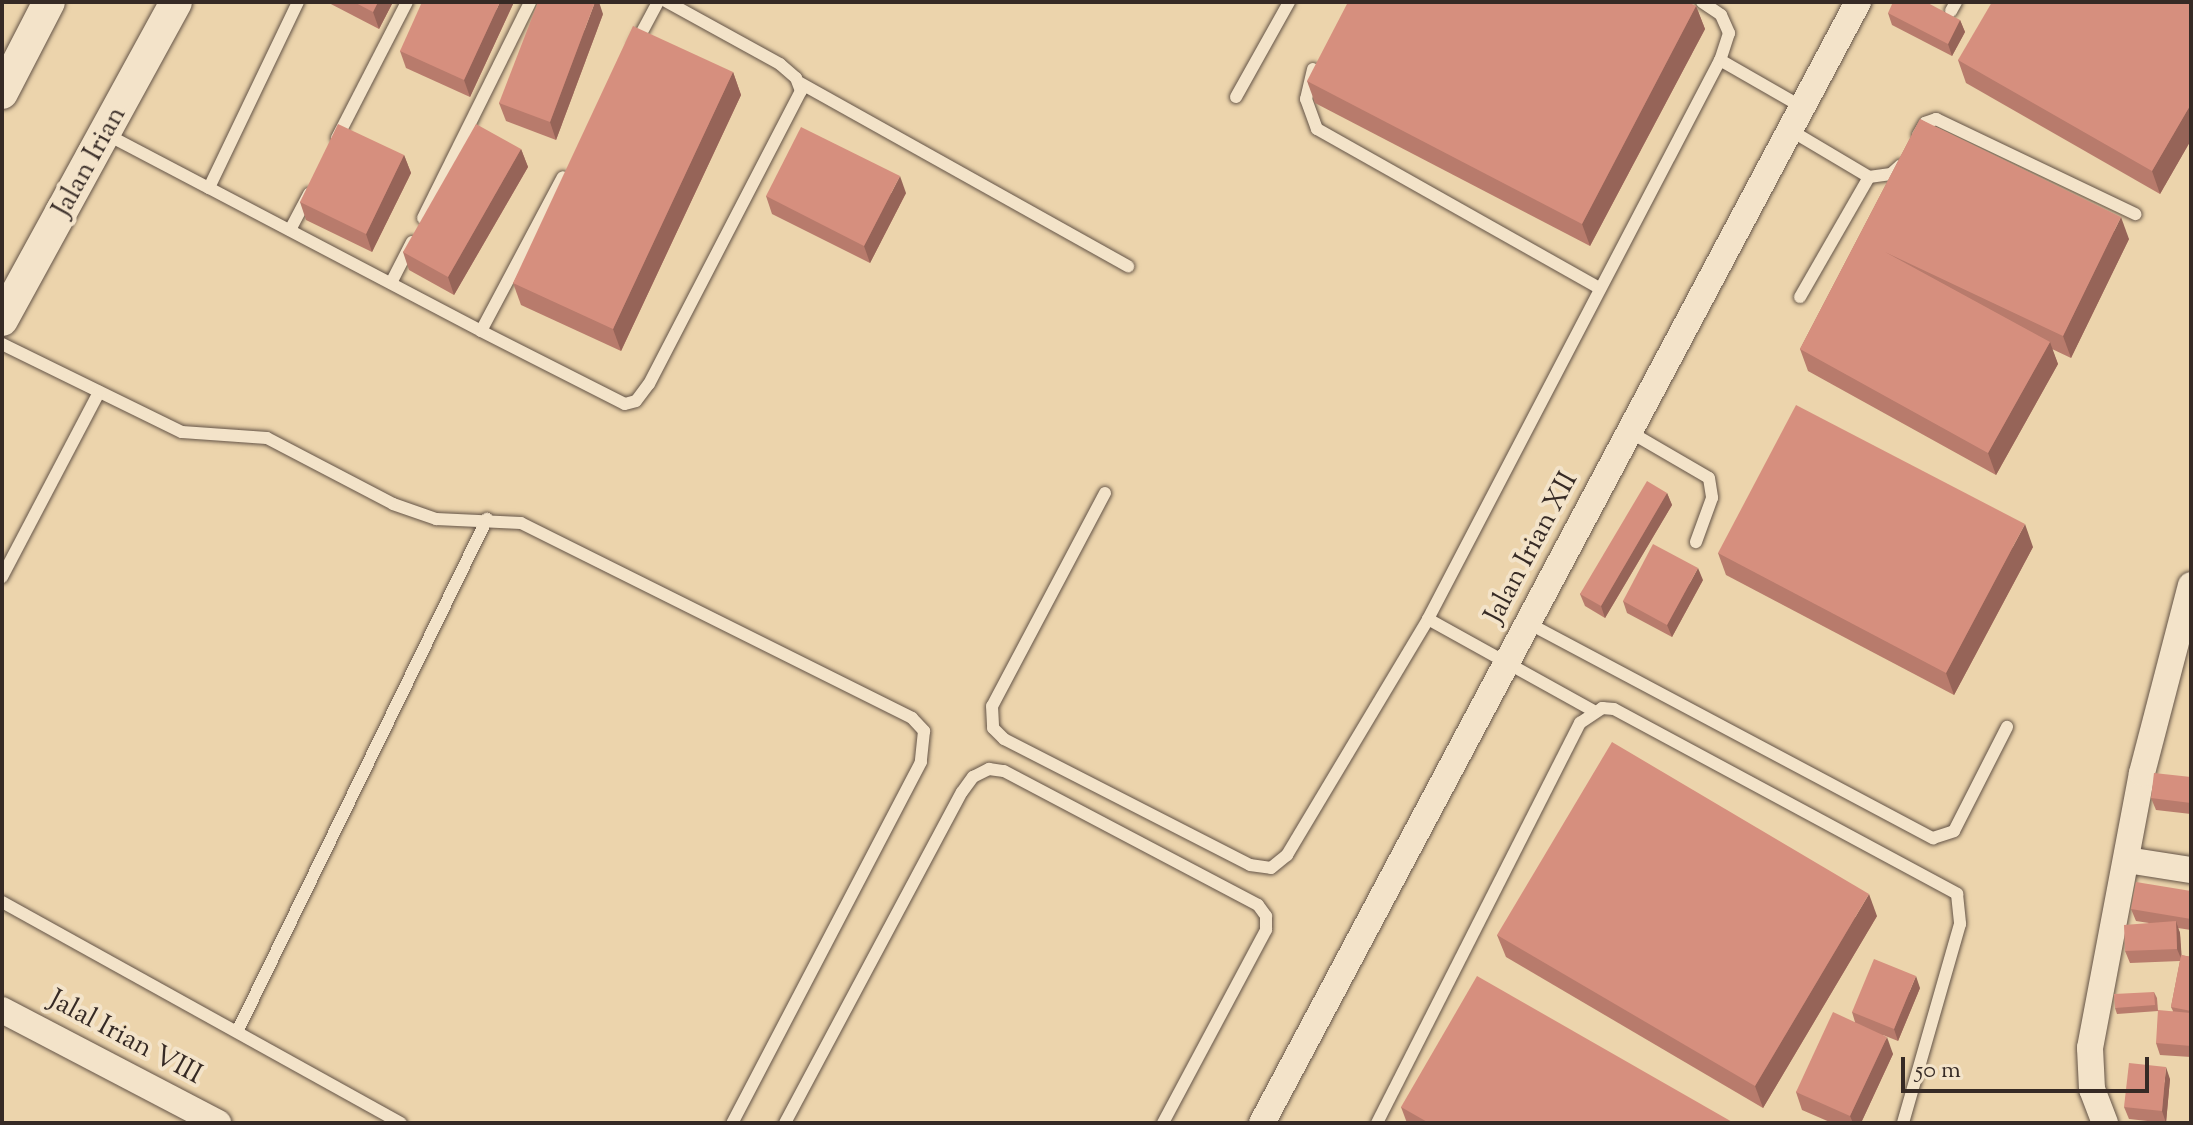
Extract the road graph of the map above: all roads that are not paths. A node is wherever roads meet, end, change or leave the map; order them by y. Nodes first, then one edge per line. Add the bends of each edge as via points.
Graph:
1 (49, 2) edge
2 (176, 2) edge
3 (298, 2) edge
4 (407, 2) edge
5 (530, 2) edge
6 (658, 2) edge
7 (667, 2) edge
8 (1289, 2) edge
9 (1702, 2) edge
10 (1858, 2) edge
11 (628, 57) edge
12 (1720, 60) junction
13 (1317, 61) edge
14 (800, 83) junction
15 (2, 93) edge
16 (1236, 97) dead end
17 (1796, 118) junction
18 (106, 134) junction
19 (332, 150) edge
20 (569, 166) edge
21 (318, 176) edge
22 (1869, 177) junction
23 (209, 188) junction
24 (2135, 214) dead end
25 (290, 230) junction
26 (1128, 266) dead end
27 (391, 283) junction
28 (1597, 287) junction
29 (1800, 297) dead end
30 (2, 320) edge
31 (481, 331) junction
32 (2, 344) edge
33 (99, 392) junction
34 (1630, 432) junction
35 (1105, 493) dead end
36 (487, 519) junction
37 (1696, 542) dead end
38 (2, 577) edge
39 (2191, 585) edge
40 (1428, 619) junction
41 (1528, 623) junction
42 (1507, 663) junction
43 (1592, 710) junction
44 (2007, 727) dead end
45 (2127, 860) junction
46 (2191, 870) edge
47 (2, 902) edge
48 (2, 1010) edge
49 (237, 1032) junction
50 (218, 1123) edge
51 (401, 1123) edge
52 (732, 1123) edge
53 (785, 1123) edge
54 (1163, 1123) edge
55 (1262, 1123) edge
56 (1377, 1123) edge
57 (1903, 1123) edge
58 (2105, 1123) edge

1 - 15 street
2 - 18 street, Jalan Irian
3 - 23 lane
4 - 19 lane
5 - 27 lane
6 - 11 lane
7 - 14 lane via 780,64
8 - 16 lane
9 - 12 lane via 1721,15 1729,33
10 - 17 street, Jalan Irian XII
12 - 17 lane
12 - 28 lane
13 - 28 lane via 1306,99 1317,129
14 - 26 lane
14 - 31 lane via 798,103 636,401 622,403
17 - 22 lane
17 - 34 street, Jalan Irian XII
18 - 23 lane
18 - 30 street, Jalan Irian
20 - 31 lane
21 - 25 lane
22 - 24 lane via 1896,171 1925,123 1936,119
22 - 29 lane
23 - 25 lane
25 - 27 lane
27 - 31 lane
28 - 40 lane
32 - 33 lane
33 - 36 lane via 182,432 267,438 393,504 436,519
33 - 38 lane
34 - 37 lane via 1709,478 1712,498
34 - 41 street, Jalan Irian XII
35 - 40 lane via 992,706 993,728 1004,739 1250,865 1271,868 1287,855
36 - 49 lane
36 - 52 lane via 521,523 912,718 924,731 921,762
39 - 45 street via 2154,775
40 - 42 lane
41 - 42 street, Jalan Irian XII
41 - 44 lane via 1933,838 1954,831
42 - 43 lane
42 - 55 street, Jalan Irian XII
43 - 56 lane via 1574,734
43 - 57 lane via 1614,709 1957,894 1960,924
45 - 46 street
45 - 58 street via 2090,1048 2092,1089
47 - 49 lane
48 - 50 street, Jalal Irian VIII
49 - 51 lane
53 - 54 lane via 962,792 977,773 997,769 1258,905 1266,916 1266,930

